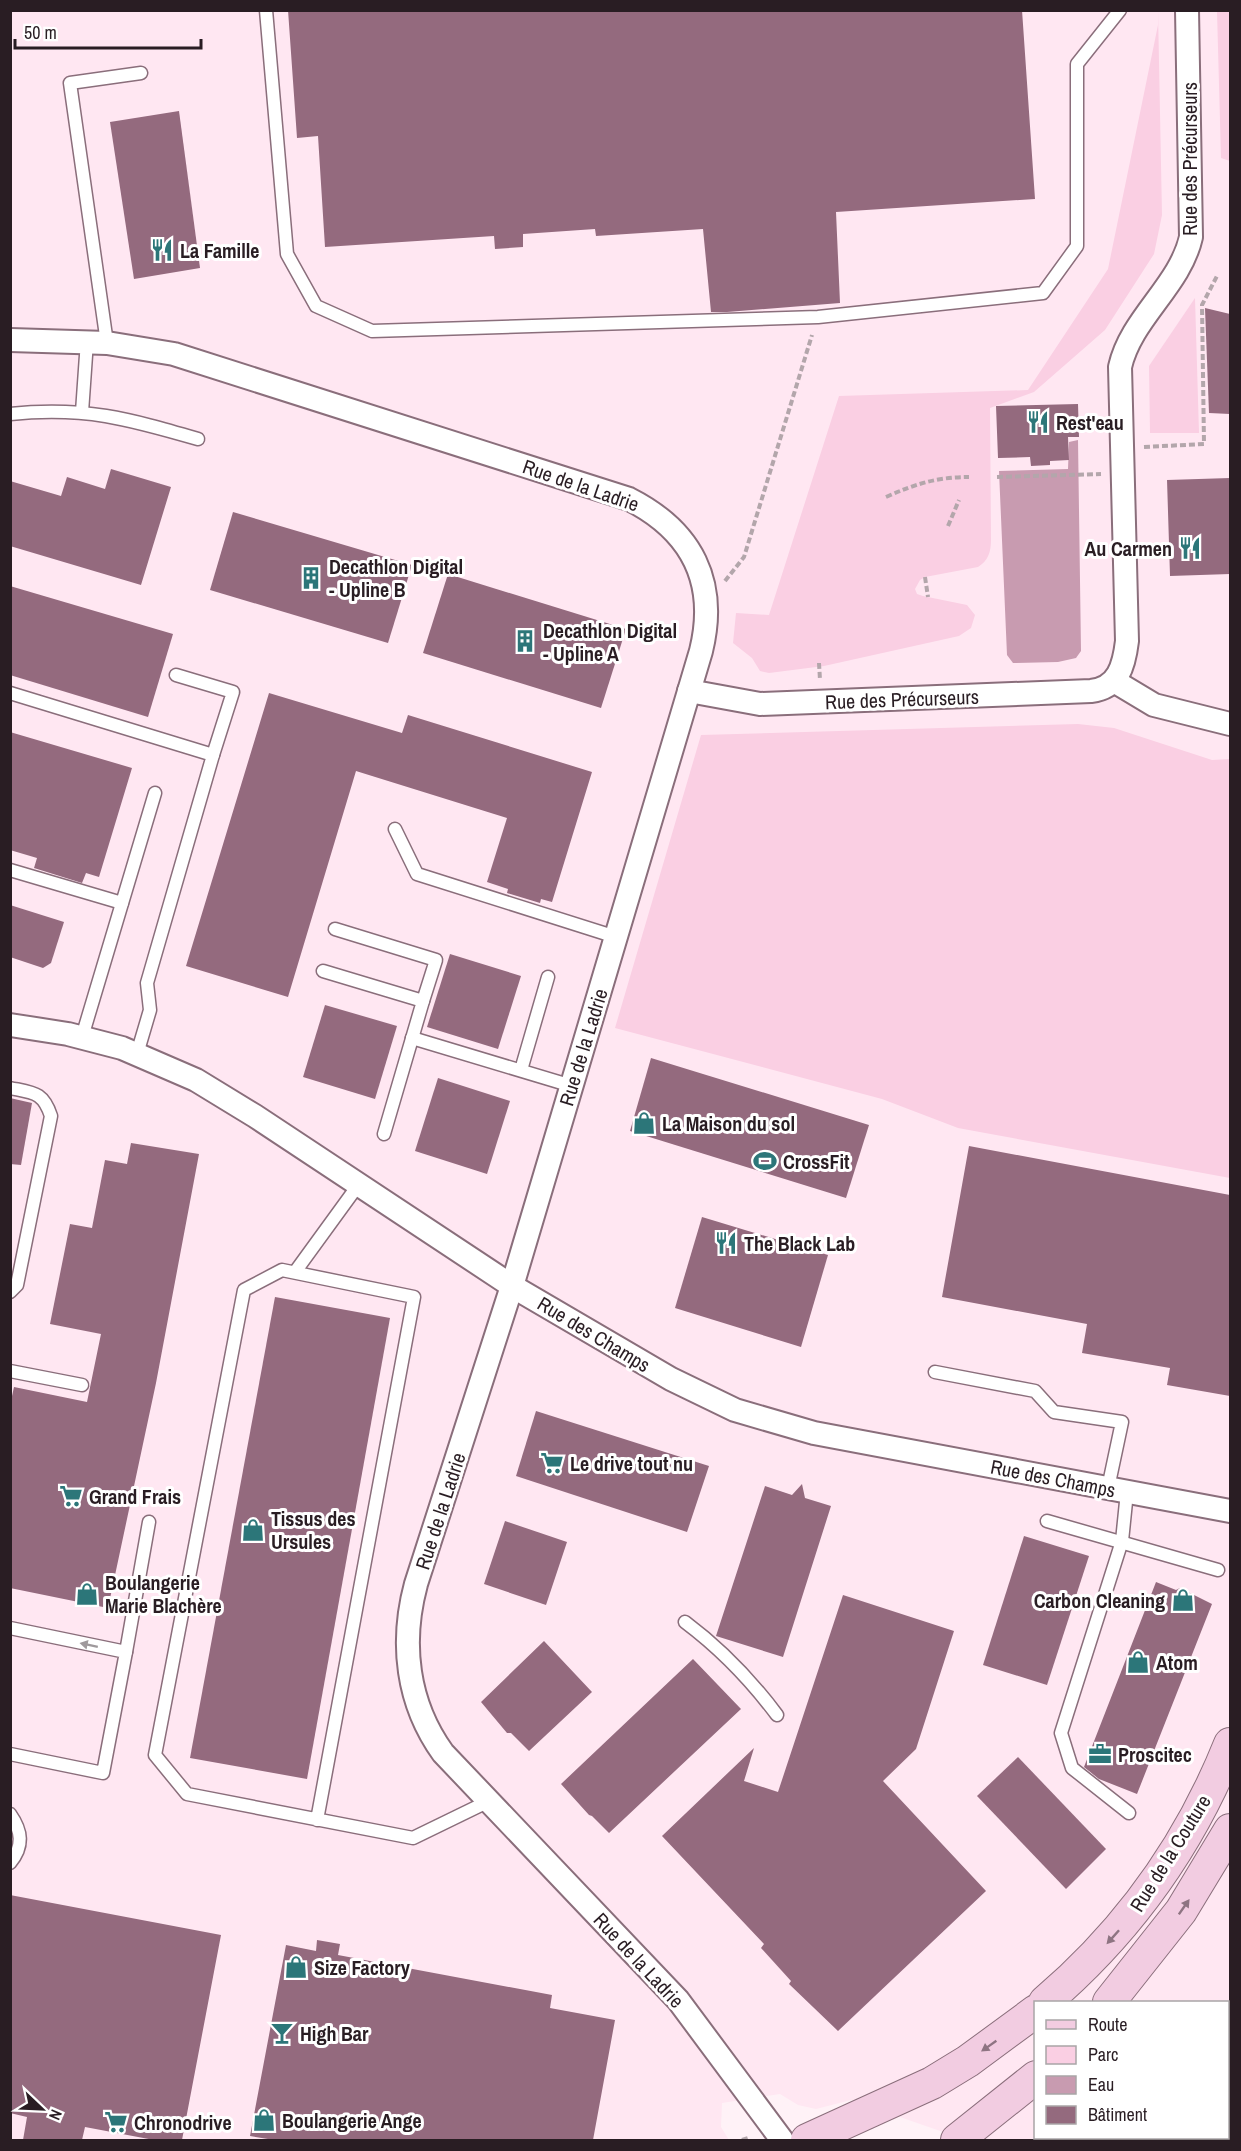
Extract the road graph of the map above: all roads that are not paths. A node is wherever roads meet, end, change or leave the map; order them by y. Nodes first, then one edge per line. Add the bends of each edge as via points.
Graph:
1 (266, 10) edge
2 (1120, 10) edge
3 (1187, 10) edge
4 (141, 73) dead end
5 (10, 340) edge
6 (97, 342) junction
7 (82, 412) junction
8 (10, 414) edge
9 (198, 439) dead end
10 (176, 675) dead end
11 (1114, 681) junction
12 (689, 691) junction
13 (10, 693) edge
14 (1230, 724) edge
15 (213, 755) junction
16 (155, 793) dead end
17 (395, 829) dead end
18 (10, 870) edge
19 (122, 903) junction
20 (335, 929) dead end
21 (616, 937) junction
22 (323, 971) dead end
23 (548, 977) dead end
24 (423, 1001) junction
25 (10, 1025) edge
26 (82, 1037) junction
27 (412, 1038) junction
28 (137, 1054) junction
29 (521, 1070) junction
30 (572, 1086) junction
31 (10, 1088) edge
32 (384, 1134) dead end
33 (359, 1185) junction
34 (295, 1272) junction
35 (512, 1286) junction
36 (10, 1293) edge
37 (10, 1371) edge
38 (935, 1372) dead end
39 (82, 1385) dead end
40 (1117, 1490) junction
41 (1230, 1511) edge
42 (1047, 1521) dead end
43 (149, 1522) dead end
44 (1122, 1541) junction
45 (1218, 1570) dead end
46 (685, 1622) dead end
47 (10, 1628) edge
48 (126, 1652) junction
49 (777, 1715) dead end
50 (1230, 1744) edge
51 (10, 1754) edge
52 (487, 1802) junction
53 (1129, 1813) dead end
54 (10, 1814) edge
55 (317, 1820) junction
56 (1230, 1830) edge
57 (10, 1863) edge
58 (1046, 2001) edge
59 (1110, 2001) edge
60 (1034, 2012) edge
61 (1034, 2078) edge
62 (778, 2134) edge
63 (807, 2140) edge
64 (957, 2140) edge

1 - 2 lane via 287,254 316,306 372,331 818,317 1042,292 1077,246 1077,64
3 - 11 street, Rue des Précurseurs via 1192,231 1186,255 1128,343 1120,367 1126,641 1123,665
4 - 6 lane via 70,83
5 - 6 street, Rue de la Ladrie
6 - 7 lane
6 - 12 street, Rue de la Ladrie via 194,360 648,508 682,540 704,580 707,627
7 - 8 lane
7 - 9 lane via 130,419
10 - 15 lane via 233,692
11 - 12 street, Rue des Précurseurs via 1091,692 760,704
11 - 14 street via 1161,707
12 - 21 street, Rue de la Ladrie
13 - 15 lane
15 - 28 lane via 147,983 150,1010
16 - 19 lane
17 - 21 lane via 417,874
18 - 19 lane
19 - 26 lane
20 - 24 lane via 436,960
21 - 30 street, Rue de la Ladrie
22 - 24 lane
23 - 29 lane
24 - 27 lane
25 - 26 street, Rue des Champs
26 - 28 street, Rue des Champs
27 - 29 lane
27 - 32 lane
28 - 33 street, Rue des Champs via 224,1096
29 - 30 lane
30 - 35 street, Rue de la Ladrie
31 - 36 lane via 37,1094 46,1102 51,1116 17,1285
33 - 34 lane
33 - 35 street, Rue des Champs
34 - 55 lane via 414,1297
34 - 55 lane via 282,1270 244,1290 154,1755 187,1794
35 - 40 street, Rue des Champs via 691,1390 762,1420
35 - 52 street, Rue de la Ladrie via 407,1622 408,1660 429,1734
37 - 39 lane
38 - 40 lane via 1035,1391 1054,1412 1122,1422
40 - 41 street, Rue des Champs
40 - 44 lane
42 - 44 lane
43 - 48 lane
44 - 45 lane
44 - 53 lane via 1061,1733 1072,1768
46 - 49 lane via 720,1648
48 -> 47 lane
48 - 51 lane via 103,1773
50 -> 58 street, Rue de la Couture via 1203,1801 1154,1885 1110,1940
52 - 55 lane via 413,1838
52 - 62 street, Rue de la Ladrie via 678,2000
54 - 57 lane via 20,1828 20,1851
59 -> 56 street, Rue de la Couture via 1180,1911
60 -> 63 street via 932,2083
61 - 64 street

